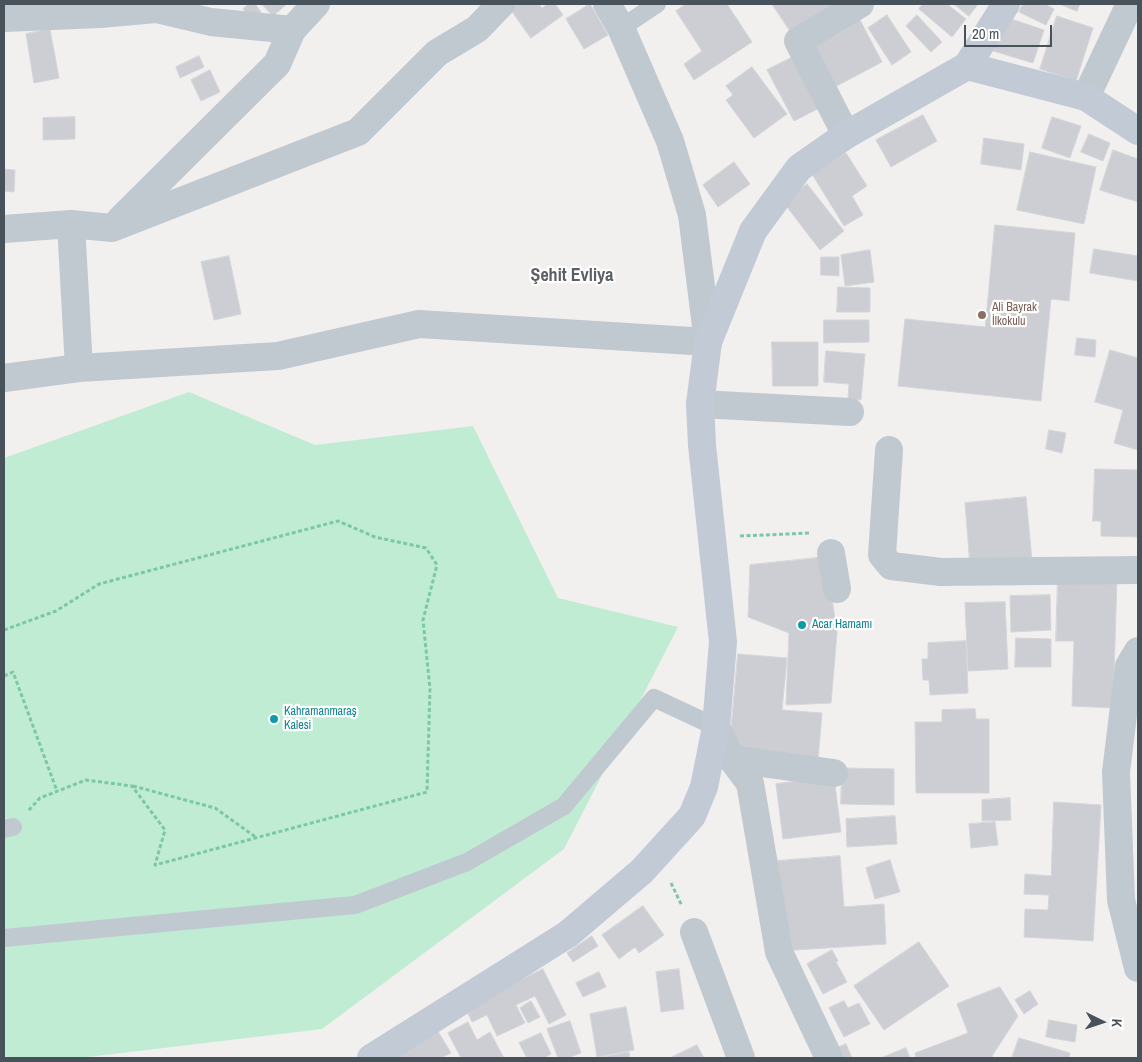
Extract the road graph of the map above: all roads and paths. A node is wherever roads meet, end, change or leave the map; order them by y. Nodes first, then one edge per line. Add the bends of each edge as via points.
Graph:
1 (316, 4) edge
2 (501, 4) edge
3 (608, 4) edge
4 (657, 4) edge
5 (860, 4) edge
6 (1006, 4) edge
7 (1130, 4) edge
8 (4, 18) edge
9 (621, 28) junction
10 (292, 30) junction
11 (967, 66) junction
12 (1086, 98) junction
13 (1138, 131) edge
14 (846, 135) junction
15 (71, 224) junction
16 (112, 228) junction
17 (4, 229) edge
18 (708, 342) junction
19 (79, 368) junction
20 (4, 378) edge
21 (700, 404) junction
22 (850, 412) dead end
23 (890, 450) dead end
24 (712, 537) junction
25 (831, 553) joint
26 (1138, 570) edge
27 (837, 589) dead end
28 (4, 630) edge
29 (1138, 651) edge
30 (4, 676) edge
31 (716, 727) junction
32 (732, 759) junction
33 (834, 773) dead end
34 (132, 786) junction
35 (58, 791) junction
36 (9, 828) edge
37 (257, 838) junction
38 (657, 853) junction
39 (694, 932) joint
40 (4, 938) edge
41 (1138, 968) edge
42 (371, 1058) edge
43 (741, 1058) edge
44 (829, 1058) edge

1 - 10 street
2 - 16 street via 477,29 437,53 358,132
3 - 9 street
4 - 9 lane
5 - 14 street via 798,41
6 - 11 street
7 - 12 street
8 - 10 street via 156,9 211,22
9 - 18 street via 670,141 692,215
10 - 16 street via 276,64
11 - 12 street
11 - 14 street
12 - 13 street
14 - 18 street via 798,168 753,231
15 - 16 street
15 - 17 street
15 - 19 street
18 - 19 street via 419,324 278,356
18 - 21 street
19 - 20 street
21 - 22 street
21 - 24 street
23 - 26 street via 882,555 891,566 941,572
24 - 25 path via 829,532
24 - 31 street via 723,642
25 - 27 street
28 - 37 path via 56,611 99,584 338,521 375,537 426,548 437,565 423,620 430,689 427,792
29 - 41 street via 1129,666 1116,772 1121,900
30 - 35 path via 13,672
31 - 32 street
31 - 38 street via 704,787 692,816
31 - 40 lane via 654,698 564,806 467,862 355,904
32 - 33 street
32 - 44 street via 750,783 778,952
34 - 35 path via 86,780
34 - 37 path via 215,808
34 - 37 path via 165,830 155,865
35 - 36 path via 40,798
38 - 39 path
38 - 42 street via 642,871 568,934
39 - 43 street

